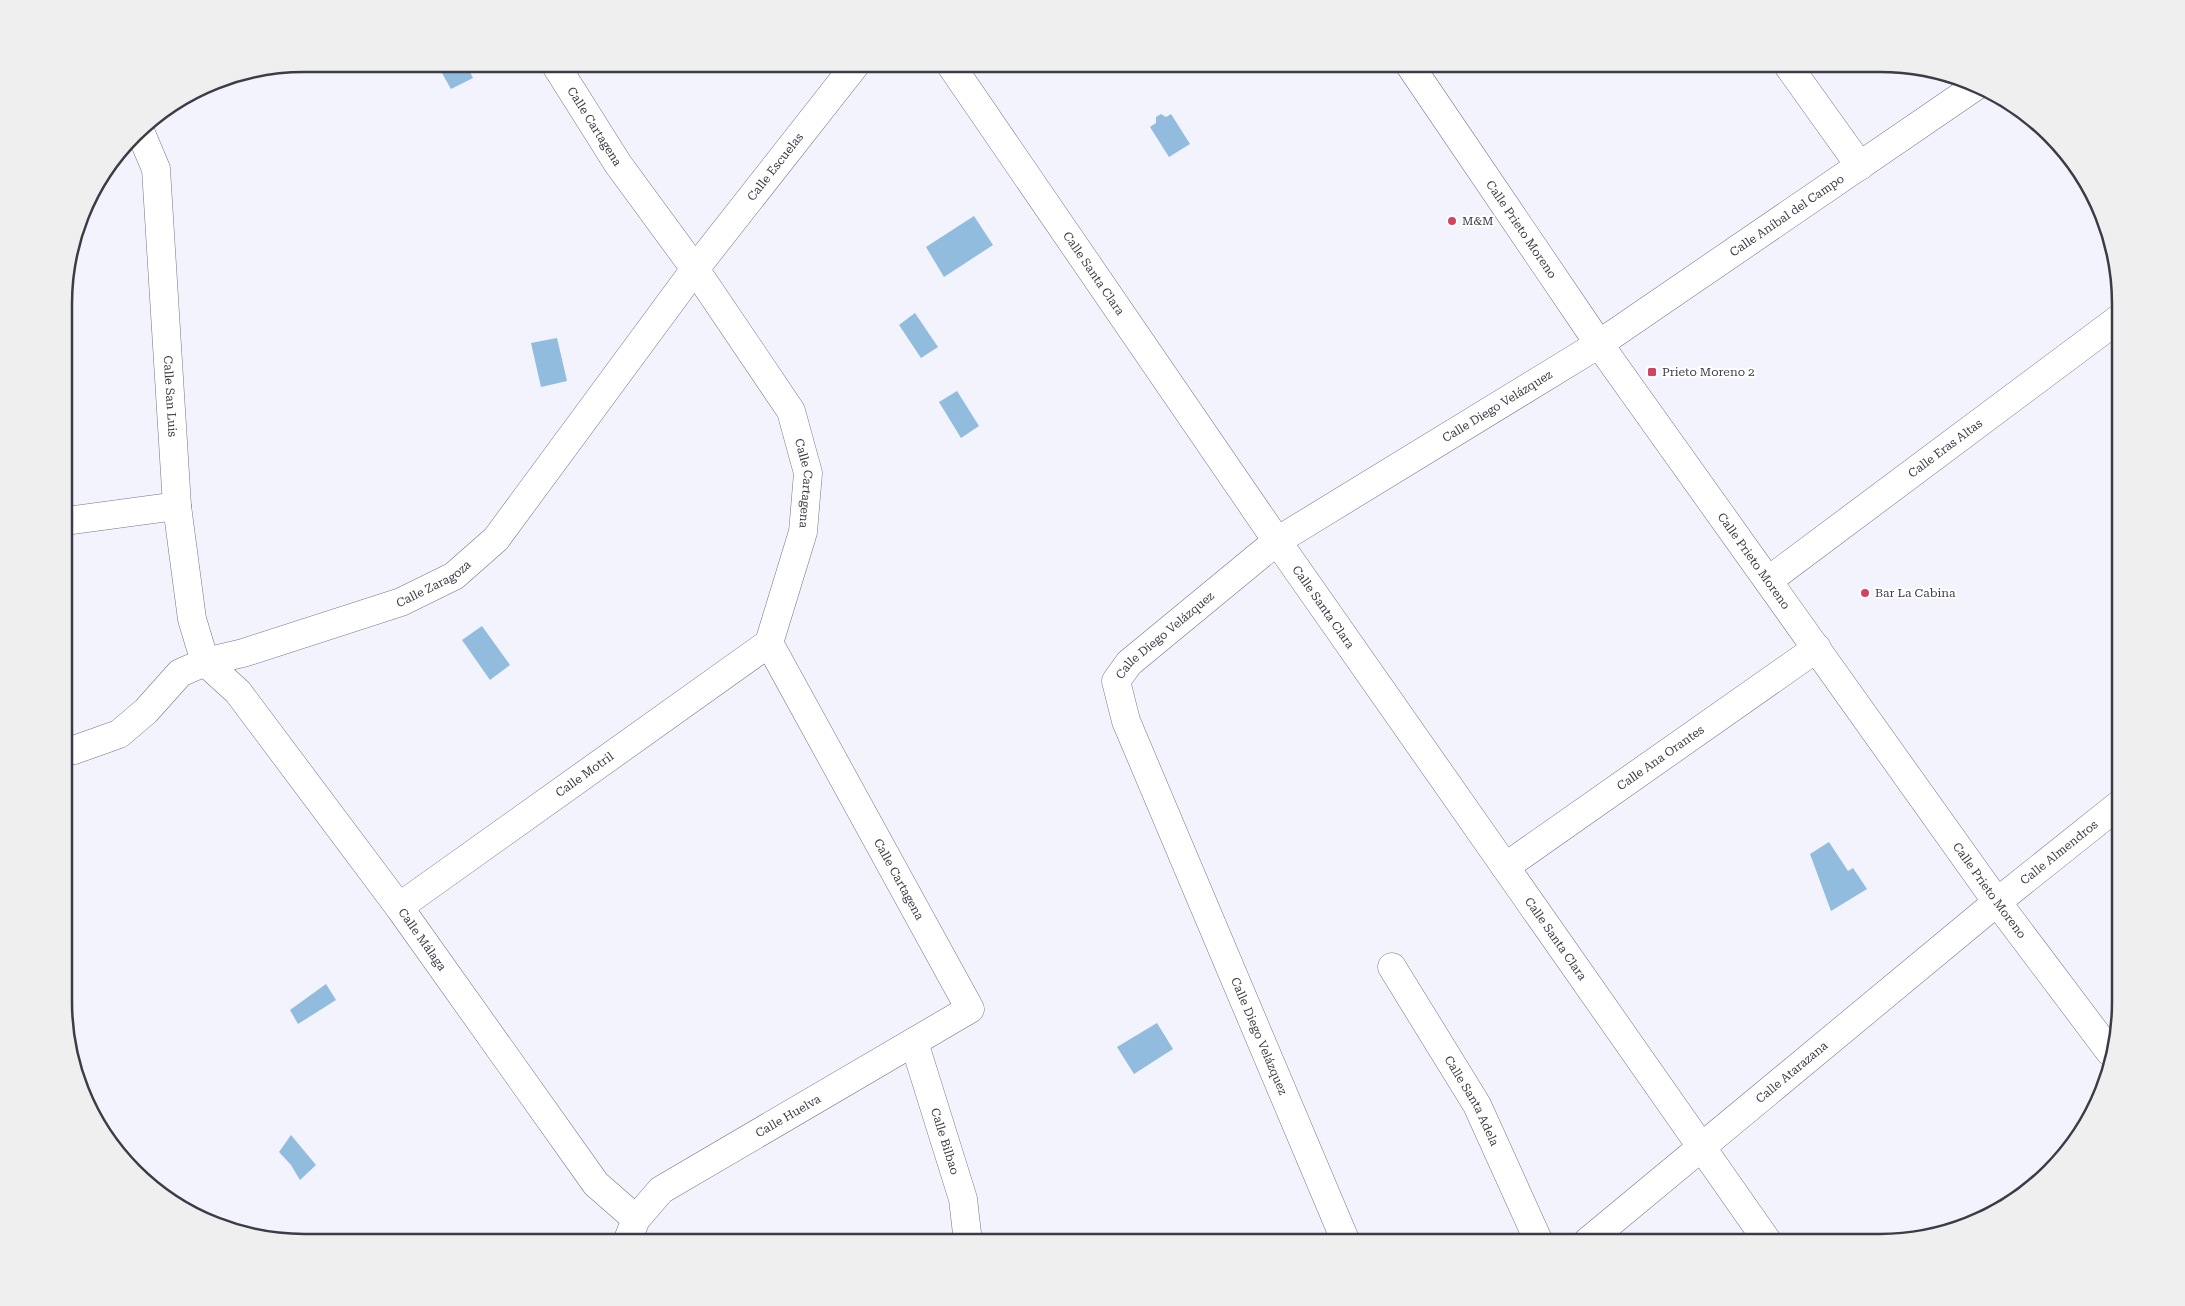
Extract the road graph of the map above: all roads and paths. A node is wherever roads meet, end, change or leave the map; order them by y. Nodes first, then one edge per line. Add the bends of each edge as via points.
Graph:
1 (560, 72) edge
2 (850, 72) edge
3 (955, 72) edge
4 (1416, 72) edge
5 (1793, 72) edge
6 (1970, 90) edge
7 (143, 139) edge
8 (1860, 166) junction
9 (695, 269) junction
10 (2112, 324) edge
11 (1599, 344) junction
12 (177, 506) junction
13 (72, 520) edge
14 (1277, 541) junction
15 (1769, 580) junction
16 (769, 643) junction
17 (1817, 648) junction
18 (205, 662) junction
19 (72, 752) edge
20 (2112, 810) edge
21 (1505, 867) junction
22 (1997, 902) junction
23 (399, 907) junction
24 (1392, 967) dead end
25 (970, 1010) joint
26 (914, 1042) junction
27 (2108, 1049) edge
28 (1702, 1147) junction
29 (631, 1230) edge
30 (967, 1234) edge
31 (1343, 1234) edge
32 (1535, 1234) edge
33 (1597, 1234) edge
34 (1762, 1234) edge

1 - 9 street, Calle Cartagena via 618,164
2 - 9 street, Calle Escuelas
3 - 14 street, Calle Santa Clara
4 - 11 street, Calle Prieto Moreno
5 - 8 street
6 - 8 street, Calle Aníbal del Campo
7 - 12 street, Calle San Luis via 156,169
8 - 11 street, Calle Aníbal del Campo
9 - 16 street, Calle Cartagena via 791,412 808,473 803,532
9 - 18 street, Calle Zaragoza via 496,540 454,576 400,602 243,653
10 - 15 street, Calle Eras Altas
11 - 14 street, Calle Diego Velázquez
11 - 15 street, Calle Prieto Moreno
12 - 13 street
12 - 18 street, Calle San Luis via 192,619
14 - 21 street, Calle Santa Clara
14 - 31 street, Calle Diego Velázquez via 1129,664 1116,681 1126,721
15 - 17 street, Calle Prieto Moreno
16 - 23 street, Calle Motril
16 - 25 street, Calle Cartagena
17 - 21 street, Calle Ana Orantes
17 - 22 street, Calle Prieto Moreno
18 - 19 street, Calle Zaragoza via 180,673 146,711 119,734
18 - 23 street, Calle Málaga via 238,692
20 - 22 street, Calle Almendros
21 - 28 street, Calle Santa Clara
22 - 27 street, Calle Prieto Moreno
22 - 28 street, Calle Atarazana
23 - 29 street, Calle Málaga
24 - 32 street, Calle Santa Adela via 1476,1106
25 - 26 street, Calle Huelva
26 - 29 street, Calle Huelva via 661,1190
26 - 30 street, Calle Bilbao via 963,1199
28 - 33 street, Calle Atarazana
28 - 34 street, Calle Santa Clara

